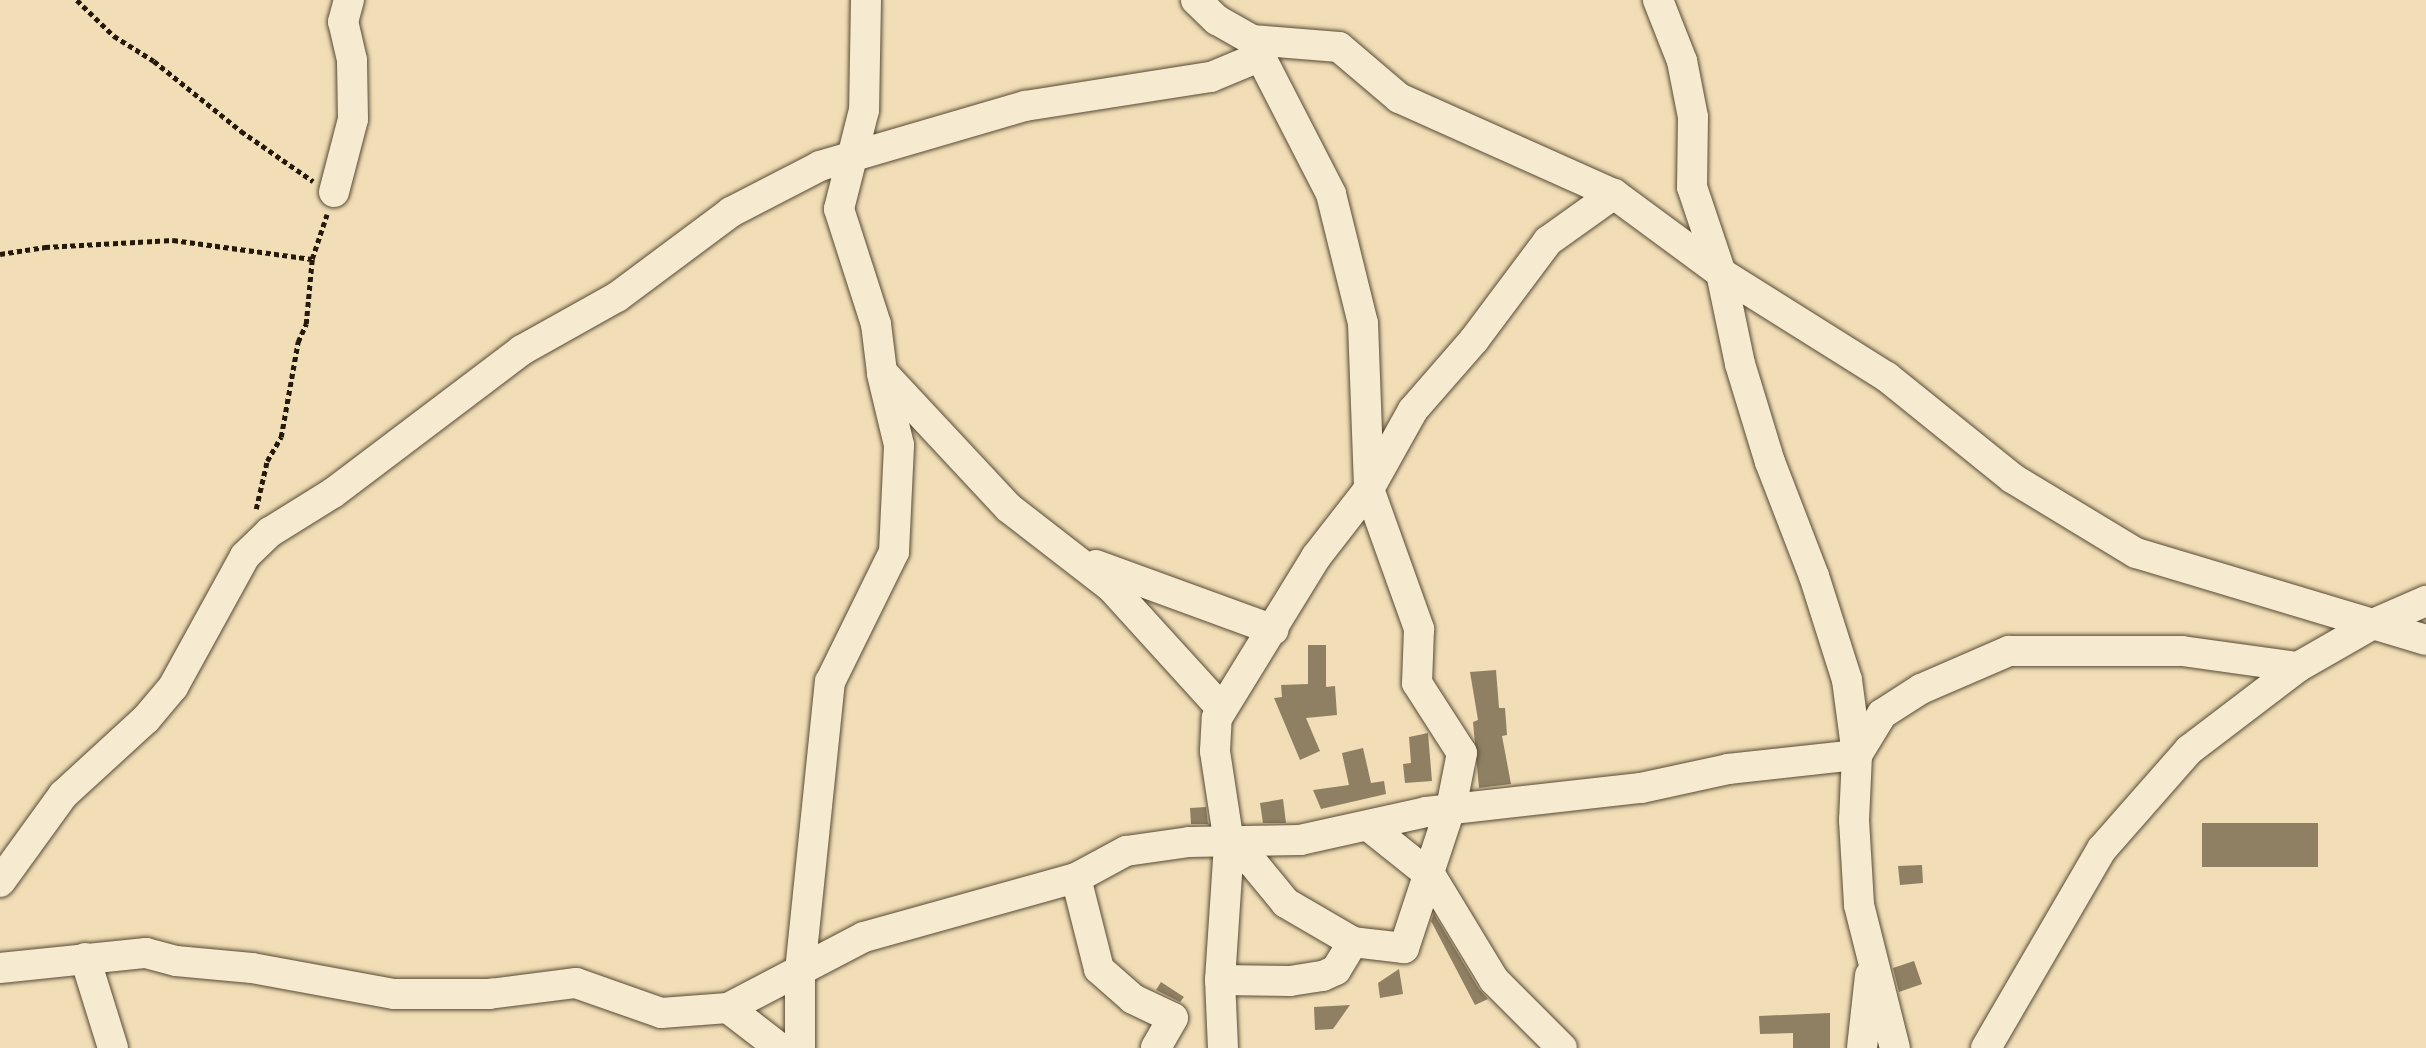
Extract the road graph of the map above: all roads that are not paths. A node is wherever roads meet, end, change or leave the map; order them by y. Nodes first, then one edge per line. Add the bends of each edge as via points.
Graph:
1 (349, 0) edge
2 (866, 0) edge
3 (1196, 0) edge
4 (1658, 0) edge
5 (1256, 48) junction
6 (852, 157) junction
7 (334, 192) road end
8 (1614, 194) junction
9 (1721, 272) junction
10 (882, 372) junction
11 (1368, 489) junction
12 (1072, 557) junction
13 (2426, 601) edge
14 (2372, 624) junction
15 (1274, 630) junction
16 (2426, 640) edge
17 (2298, 667) junction
18 (1222, 709) junction
19 (1857, 755) junction
20 (1450, 809) junction
21 (1371, 828) junction
22 (1229, 843) junction
23 (1428, 873) junction
24 (1076, 878) junction
25 (0, 882) edge
26 (1353, 942) junction
27 (1873, 947) junction
28 (85, 958) junction
29 (0, 968) edge
30 (800, 971) junction
31 (1220, 980) junction
32 (728, 1008) junction
33 (113, 1048) edge
34 (780, 1048) edge
35 (800, 1048) edge
36 (1156, 1048) edge
37 (1223, 1048) edge
38 (1562, 1048) edge
39 (1861, 1048) edge
40 (1895, 1048) edge
41 (1986, 1048) edge

1 - 7 street via 343,22 352,60 353,119
2 - 6 street via 864,110
3 - 5 street
4 - 9 street via 1682,61 1693,117 1692,187
5 - 6 street via 1212,77 1025,106
5 - 8 street via 1339,47 1399,98
5 - 11 street via 1334,207 1363,323
6 - 10 street via 839,209 876,324
6 - 25 street via 820,166 731,212 617,298 522,350 253,548 224,591 173,687 146,719 63,795
8 - 9 street
8 - 11 street via 1548,241 1474,340 1413,410
9 - 14 street via 1887,377 2012,478 2136,553
9 - 19 street via 1740,364 1770,462 1814,576 1847,680
10 - 12 street via 1009,508
10 - 30 street via 899,445 894,552 830,682
11 - 15 street via 1316,556
11 - 20 street via 1419,629 1418,683 1462,753
12 - 15 street
12 - 18 street via 1111,587
13 - 14 street
14 - 16 street
14 - 17 street
15 - 18 street
17 - 19 street via 2182,651 2009,651 1922,689 1882,714
17 - 41 street via 2189,750 2102,849
18 - 22 street via 1215,723 1215,751
19 - 20 street via 1728,769 1641,788
19 - 27 street via 1854,820 1859,905
20 - 21 street
20 - 23 street
21 - 22 street via 1300,840
21 - 23 street
22 - 24 street via 1189,842 1126,851
22 - 26 street via 1253,863 1286,903
22 - 31 street
23 - 26 street via 1404,948
23 - 38 street via 1494,981
24 - 30 street via 864,937
24 - 36 street via 1100,969 1133,999 1173,1018
26 - 31 street via 1336,971 1323,976 1290,981
27 - 39 street
27 - 40 street
28 - 29 street
28 - 32 street via 146,953 394,994 489,994 576,983 661,1013
28 - 33 street
30 - 32 street
30 - 35 street
31 - 37 street
32 - 34 street

